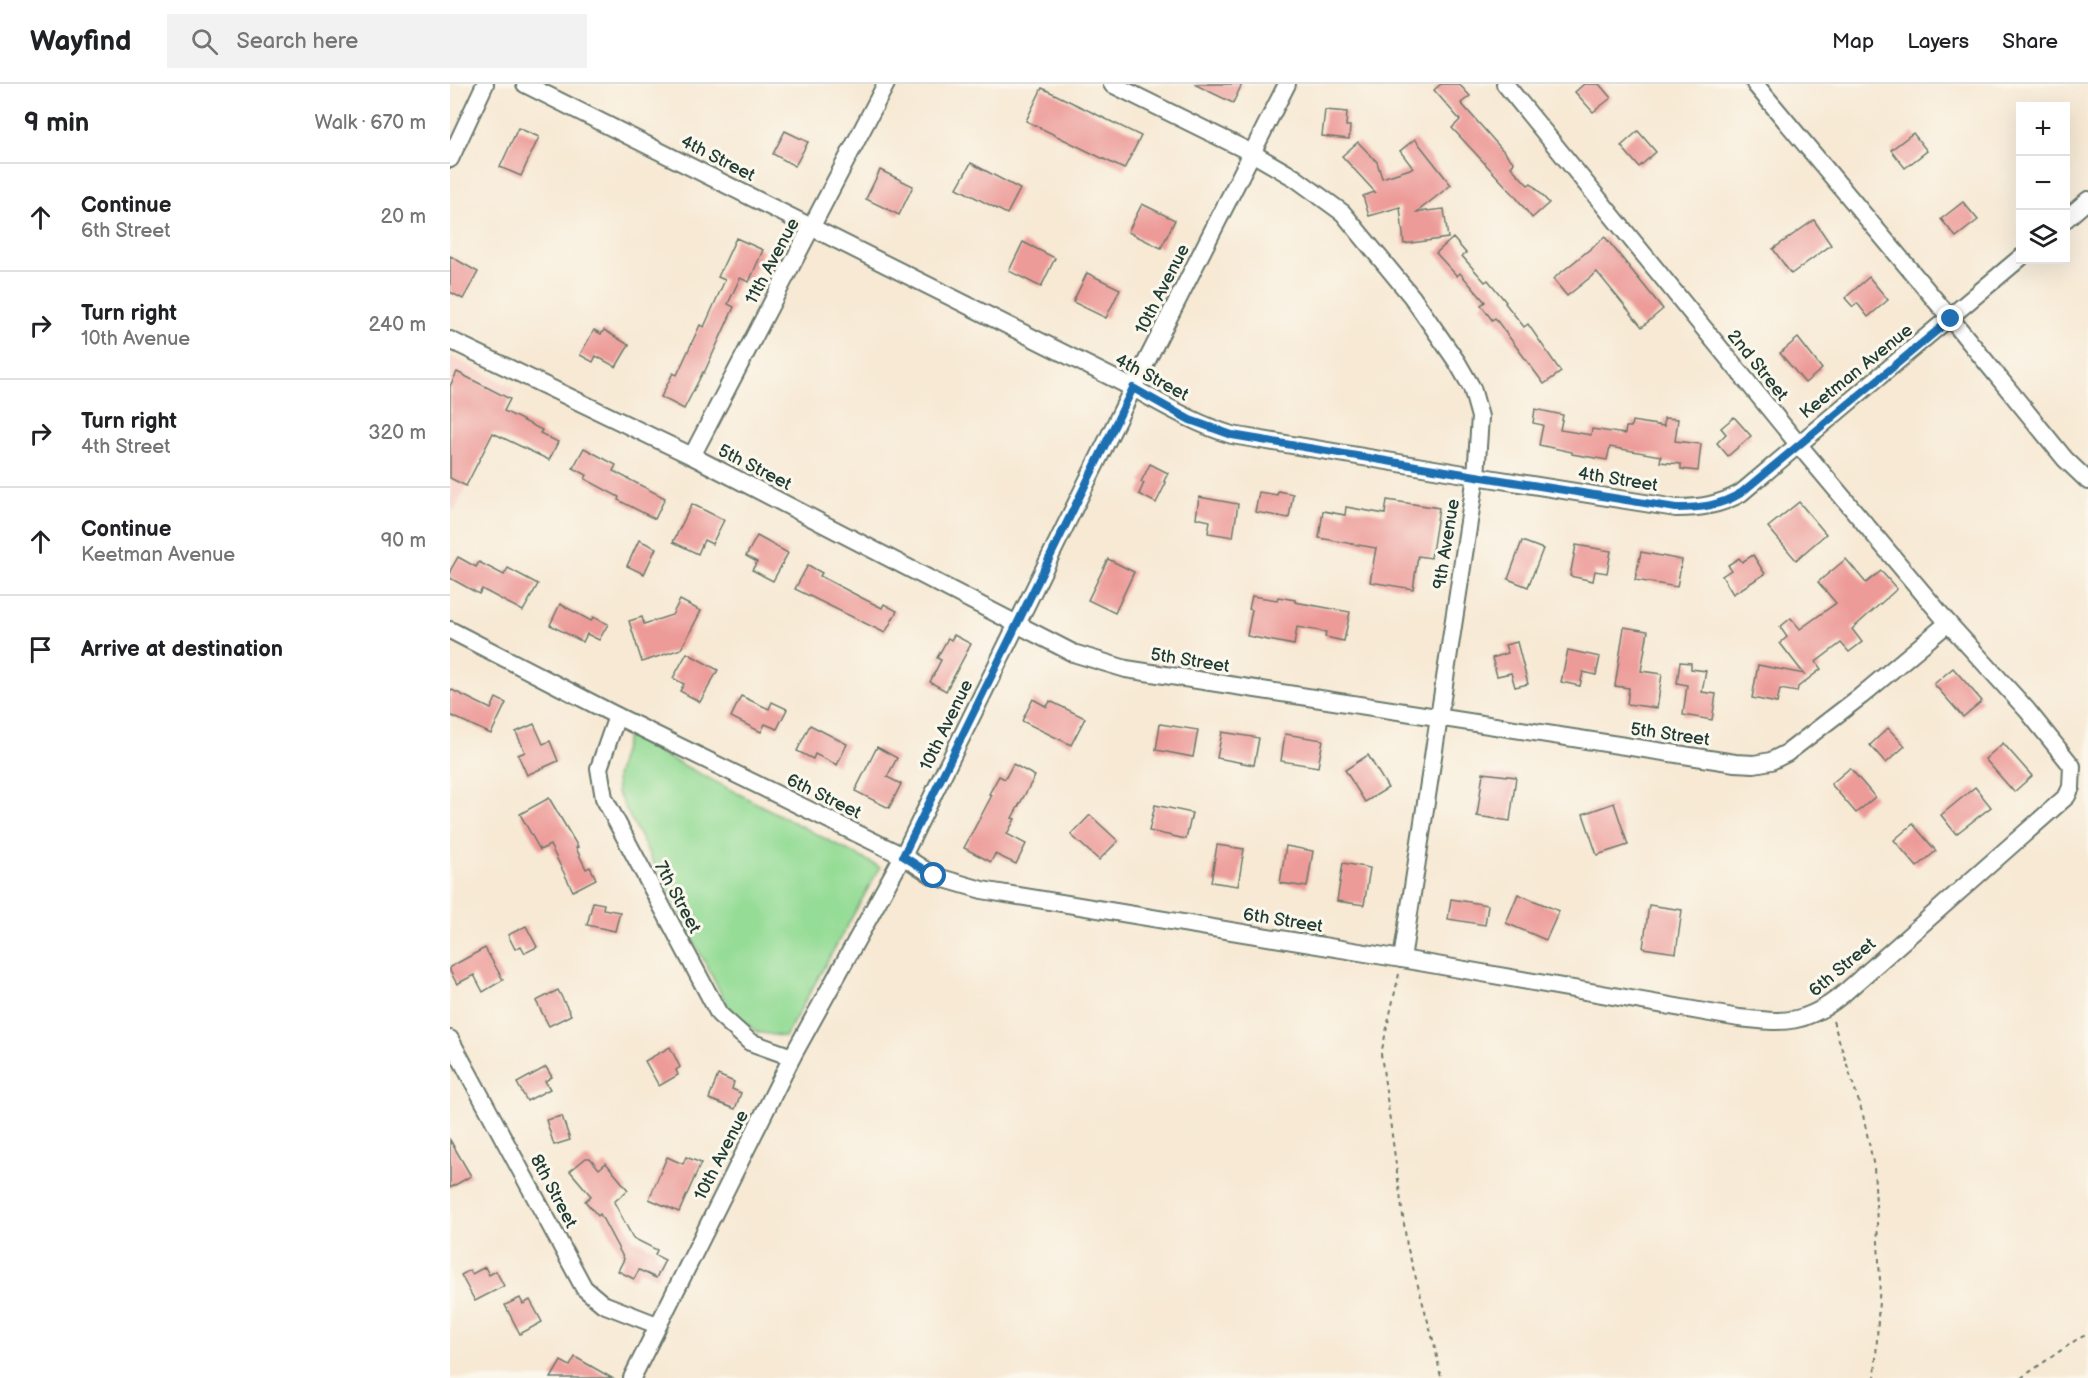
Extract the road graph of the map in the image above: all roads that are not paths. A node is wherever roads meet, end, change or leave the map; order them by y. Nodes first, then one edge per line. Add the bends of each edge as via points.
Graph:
1 (485, 84) edge
2 (525, 84) edge
3 (886, 84) edge
4 (1112, 84) edge
5 (1287, 84) edge
6 (1505, 84) edge
7 (1755, 84) edge
8 (1252, 153) junction
9 (450, 159) edge
10 (2088, 200) edge
11 (2070, 216) edge
12 (812, 227) junction
13 (2016, 262) edge
14 (1951, 319) junction
15 (450, 340) edge
16 (1133, 388) junction
17 (1798, 444) junction
18 (692, 456) junction
19 (1476, 476) junction
20 (2088, 481) edge
21 (1947, 623) junction
22 (1016, 625) junction
23 (450, 630) edge
24 (617, 716) junction
25 (1438, 719) junction
26 (2072, 778) joint
27 (903, 856) junction
28 (1402, 959) junction
29 (450, 1039) edge
30 (792, 1057) junction
31 (657, 1325) junction
32 (632, 1378) edge

1 - 9 street
2 - 12 street, 4th Street
3 - 12 street, 11th Avenue
4 - 8 street, 9th Avenue
5 - 8 street, 10th Avenue
6 - 17 street, 2nd Street
7 - 14 street
8 - 16 street, 10th Avenue
8 - 19 street, 9th Avenue via 1343,213 1451,352 1472,388 1480,417
10 - 11 street
12 - 16 street, 4th Street
12 - 18 street, 11th Avenue
13 - 14 street, Keetman Avenue
14 - 17 street, Keetman Avenue
14 - 20 street via 2065,459
15 - 18 street, 5th Street
16 - 19 street, 4th Street via 1190,420 1232,435
16 - 22 street, 10th Avenue
17 - 19 street, 4th Street via 1741,493 1728,501 1697,508 1676,508
17 - 21 street, 2nd Street
18 - 22 street, 5th Street
19 - 25 street, 9th Avenue
21 - 25 street, 5th Street via 1861,696 1787,753 1770,761 1735,763
21 - 26 street, 2nd Street via 2072,766
22 - 25 street, 5th Street via 1073,653 1126,669
22 - 27 street, 10th Avenue
23 - 24 street, 6th Street
24 - 27 street, 6th Street
24 - 30 street, 7th Street via 599,768 604,798 719,1014 750,1042
25 - 28 street, 9th Avenue
26 - 28 street, 6th Street via 2067,796 1828,1006 1796,1020 1761,1020
27 - 28 street, 6th Street via 934,876 982,890
27 - 30 street, 10th Avenue
29 - 31 street, 8th Street via 584,1288 603,1304
30 - 31 street, 10th Avenue
31 - 32 street, 10th Avenue

